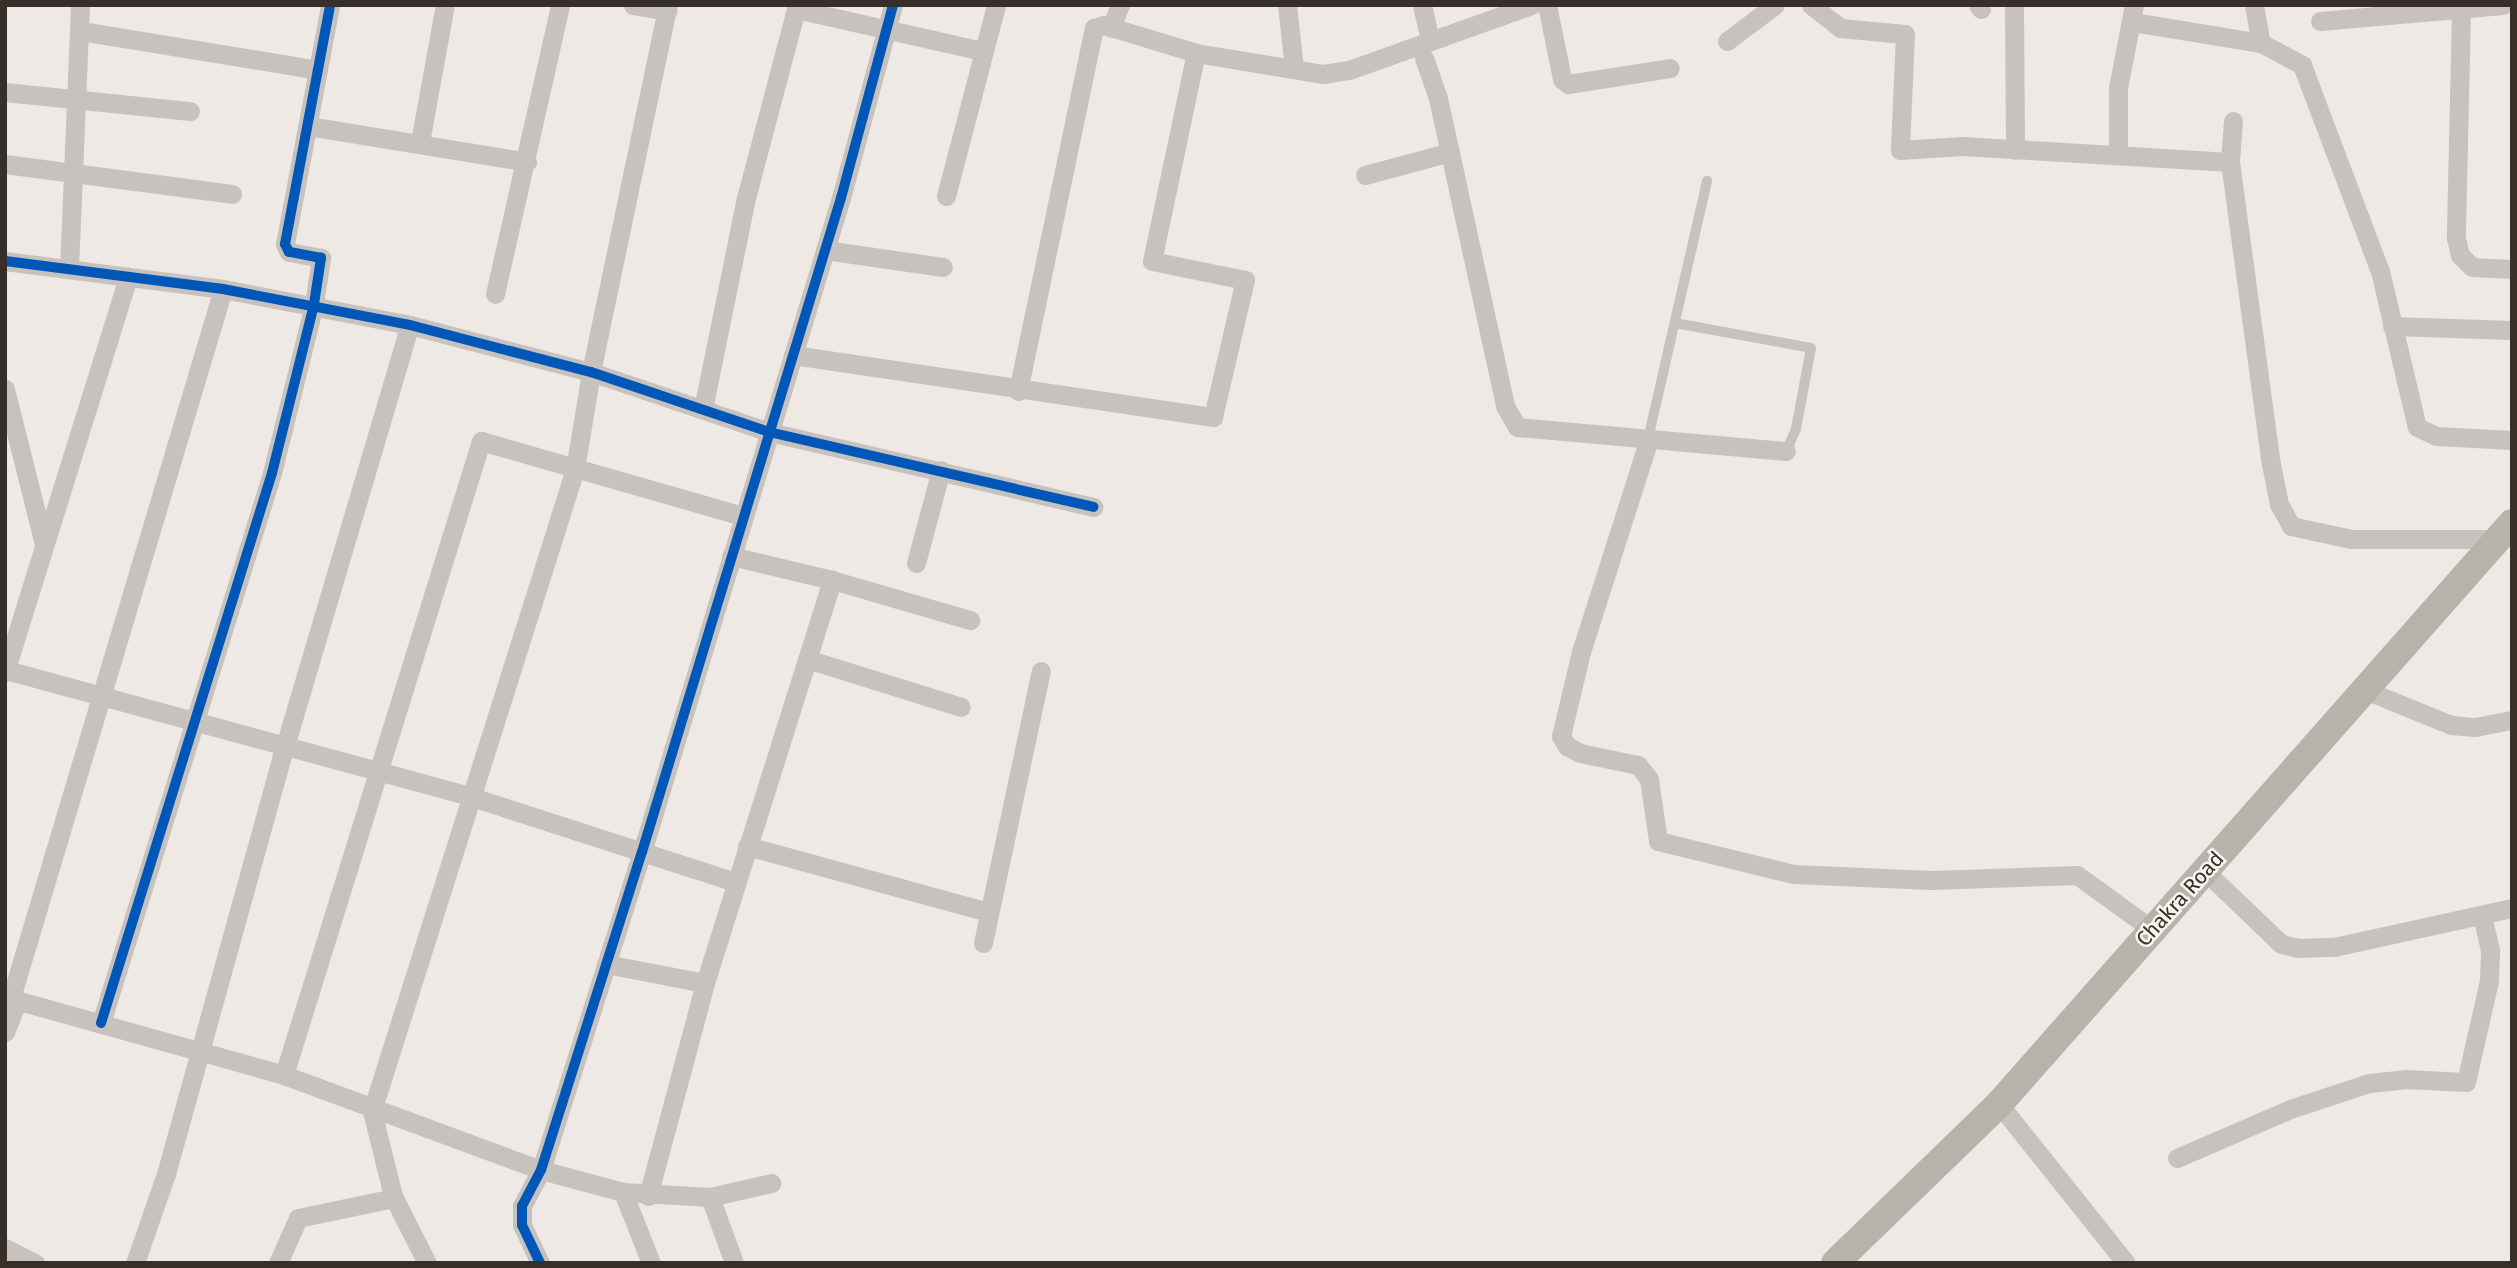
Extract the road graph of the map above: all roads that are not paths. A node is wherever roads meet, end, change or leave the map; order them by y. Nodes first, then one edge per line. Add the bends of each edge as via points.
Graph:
1 (80, 5) edge
2 (330, 5) edge
3 (445, 5) edge
4 (559, 5) edge
5 (633, 5) edge
6 (892, 5) edge
7 (996, 5) edge
8 (1120, 5) edge
9 (1287, 5) edge
10 (1422, 5) edge
11 (1532, 5) edge
12 (1547, 5) edge
13 (1775, 5) edge
14 (2014, 5) edge
15 (2254, 5) edge
16 (2499, 5) edge
17 (1816, 7) edge
18 (667, 8) edge
19 (2461, 10) junction
20 (2133, 13) edge
21 (2319, 21) dead end
22 (886, 28) junction
23 (1111, 28) junction
24 (81, 30) junction
25 (1727, 41) dead end
26 (2262, 43) junction
27 (1427, 50) junction
28 (982, 51) junction
29 (1196, 53) junction
30 (1294, 68) junction
31 (1670, 68) dead end
32 (318, 70) junction
33 (5, 92) edge
34 (78, 101) junction
35 (190, 111) dead end
36 (2233, 121) dead end
37 (308, 126) junction
38 (420, 142) junction
39 (2015, 150) junction
40 (1450, 152) junction
41 (2118, 155) junction
42 (527, 162) junction
43 (2230, 162) junction
44 (5, 164) edge
45 (74, 173) junction
46 (1364, 175) dead end
47 (1707, 181) dead end
48 (232, 194) dead end
49 (946, 195) dead end
50 (825, 250) junction
51 (5, 261) edge
52 (943, 267) dead end
53 (69, 269) junction
54 (2512, 269) edge
55 (128, 277) junction
56 (223, 289) junction
57 (495, 294) dead end
58 (314, 304) junction
59 (1675, 323) junction
60 (411, 325) junction
61 (2392, 326) junction
62 (2512, 330) edge
63 (793, 355) junction
64 (591, 372) junction
65 (5, 389) edge
66 (1018, 391) junction
67 (703, 409) junction
68 (769, 432) junction
69 (2512, 440) edge
70 (1648, 442) junction
71 (1786, 452) joint
72 (575, 469) junction
73 (941, 470) junction
74 (1093, 508) dead end
75 (743, 516) junction
76 (2505, 531) edge
77 (45, 545) junction
78 (731, 556) junction
79 (916, 563) dead end
80 (832, 580) junction
81 (14, 617) edge
82 (970, 620) dead end
83 (807, 659) junction
84 (5, 671) edge
85 (1041, 671) dead end
86 (2364, 690) junction
87 (104, 696) junction
88 (961, 707) dead end
89 (2512, 720) edge
90 (198, 722) junction
91 (285, 746) junction
92 (376, 771) junction
93 (469, 796) junction
94 (747, 846) junction
95 (642, 852) junction
96 (2205, 872) junction
97 (736, 882) junction
98 (2512, 908) edge
99 (988, 912) junction
100 (2482, 915) junction
101 (2153, 930) junction
102 (983, 943) dead end
103 (606, 964) junction
104 (705, 983) junction
105 (11, 998) edge
106 (101, 1023) junction
107 (5, 1032) edge
108 (199, 1049) junction
109 (284, 1075) junction
110 (1999, 1104) junction
111 (372, 1111) junction
112 (2177, 1158) dead end
113 (541, 1170) junction
114 (771, 1183) dead end
115 (623, 1192) junction
116 (648, 1196) junction
117 (710, 1197) junction
118 (394, 1198) junction
119 (5, 1248) edge
120 (1847, 1260) edge
121 (35, 1263) edge
122 (135, 1263) edge
123 (278, 1263) edge
124 (427, 1263) edge
125 (540, 1263) edge
126 (650, 1263) edge
127 (734, 1263) edge
128 (2126, 1263) edge

1 - 24 street
2 - 32 street
3 - 38 street
4 - 42 street
5 - 18 street
6 - 22 street
7 - 28 street
8 - 23 street
9 - 30 street
10 - 27 street
11 - 27 street
12 - 31 street via 1562,79 1568,83
13 - 25 street
14 - 39 street
15 - 26 street
16 - 19 street
17 - 39 street via 1840,28 1905,34 1900,150 1962,146
18 - 64 street
19 - 21 street
19 - 54 street via 2456,238 2460,255 2472,267
20 - 26 street
20 - 41 street via 2118,88
22 - 28 street
22 - 50 street
22 - 67 street via 804,9 793,15 745,202
23 - 29 street
23 - 66 street via 1094,28 1088,45
24 - 32 street
24 - 34 street
26 - 61 street via 2302,65 2311,81 2380,271
27 - 30 street via 1336,73
27 - 40 street
28 - 49 street
29 - 30 street
29 - 66 street via 1152,261 1245,280 1213,417
32 - 37 street
33 - 34 street
34 - 35 street
34 - 45 street
36 - 43 street
37 - 38 street
37 - 58 street via 285,244 289,252 321,258
38 - 42 street
39 - 41 street
40 - 46 street
40 - 70 street via 1508,415 1517,427
41 - 43 street
42 - 57 street
43 - 76 street via 2271,464 2279,504 2291,526 2351,539
44 - 45 street
45 - 48 street
45 - 53 street
47 - 59 lane
50 - 52 street
50 - 63 street
51 - 53 street
53 - 55 street
55 - 56 street
55 - 77 street
56 - 58 street
56 - 87 street
58 - 60 street
58 - 90 street via 272,473
59 - 70 lane
59 - 71 lane via 1811,348 1796,429
60 - 64 street
60 - 91 street
61 - 62 street
61 - 69 street via 2417,427 2436,436
63 - 66 street
63 - 68 street
64 - 67 street
64 - 72 street
65 - 77 street
67 - 68 street
68 - 73 street
68 - 75 street
70 - 71 street
70 - 101 street via 1581,652 1561,736 1580,753 1638,765 1649,779 1658,841 1793,874 1932,880 2077,876
72 - 75 street
72 - 92 street via 481,441
72 - 93 street
73 - 74 street
73 - 79 street
75 - 78 street
76 - 86 main road, Chakra Road
77 - 81 street
78 - 80 street
78 - 95 street
80 - 82 street
80 - 83 street
81 - 84 street
83 - 88 street
83 - 94 street
84 - 87 street
85 - 99 street
86 - 89 street via 2451,725 2475,727
86 - 96 main road, Chakra Road
87 - 90 street
87 - 105 street
90 - 91 street
90 - 106 street
91 - 92 street
91 - 108 street
92 - 93 street
92 - 109 street
93 - 95 street
93 - 111 street
94 - 97 street
94 - 99 street
95 - 97 street
95 - 103 street
96 - 100 street via 2281,944 2298,948 2334,947
96 - 101 main road, Chakra Road
97 - 104 street
98 - 100 street
99 - 102 street
100 - 112 street via 2490,950 2489,981 2466,1082 2405,1079 2369,1083 2290,1109
101 - 110 main road, Chakra Road
103 - 104 street
103 - 113 street
104 - 116 street
105 - 106 street
105 - 107 street
106 - 108 street
108 - 109 street
108 - 122 street via 166,1174
109 - 111 street
110 - 120 main road, Chakra Road
110 - 128 street
111 - 113 street
111 - 118 street
113 - 115 street
113 - 125 street via 521,1215
114 - 117 street
115 - 116 street
115 - 126 street
116 - 117 street
117 - 127 street
118 - 123 street via 298,1218
118 - 124 street
119 - 121 street

